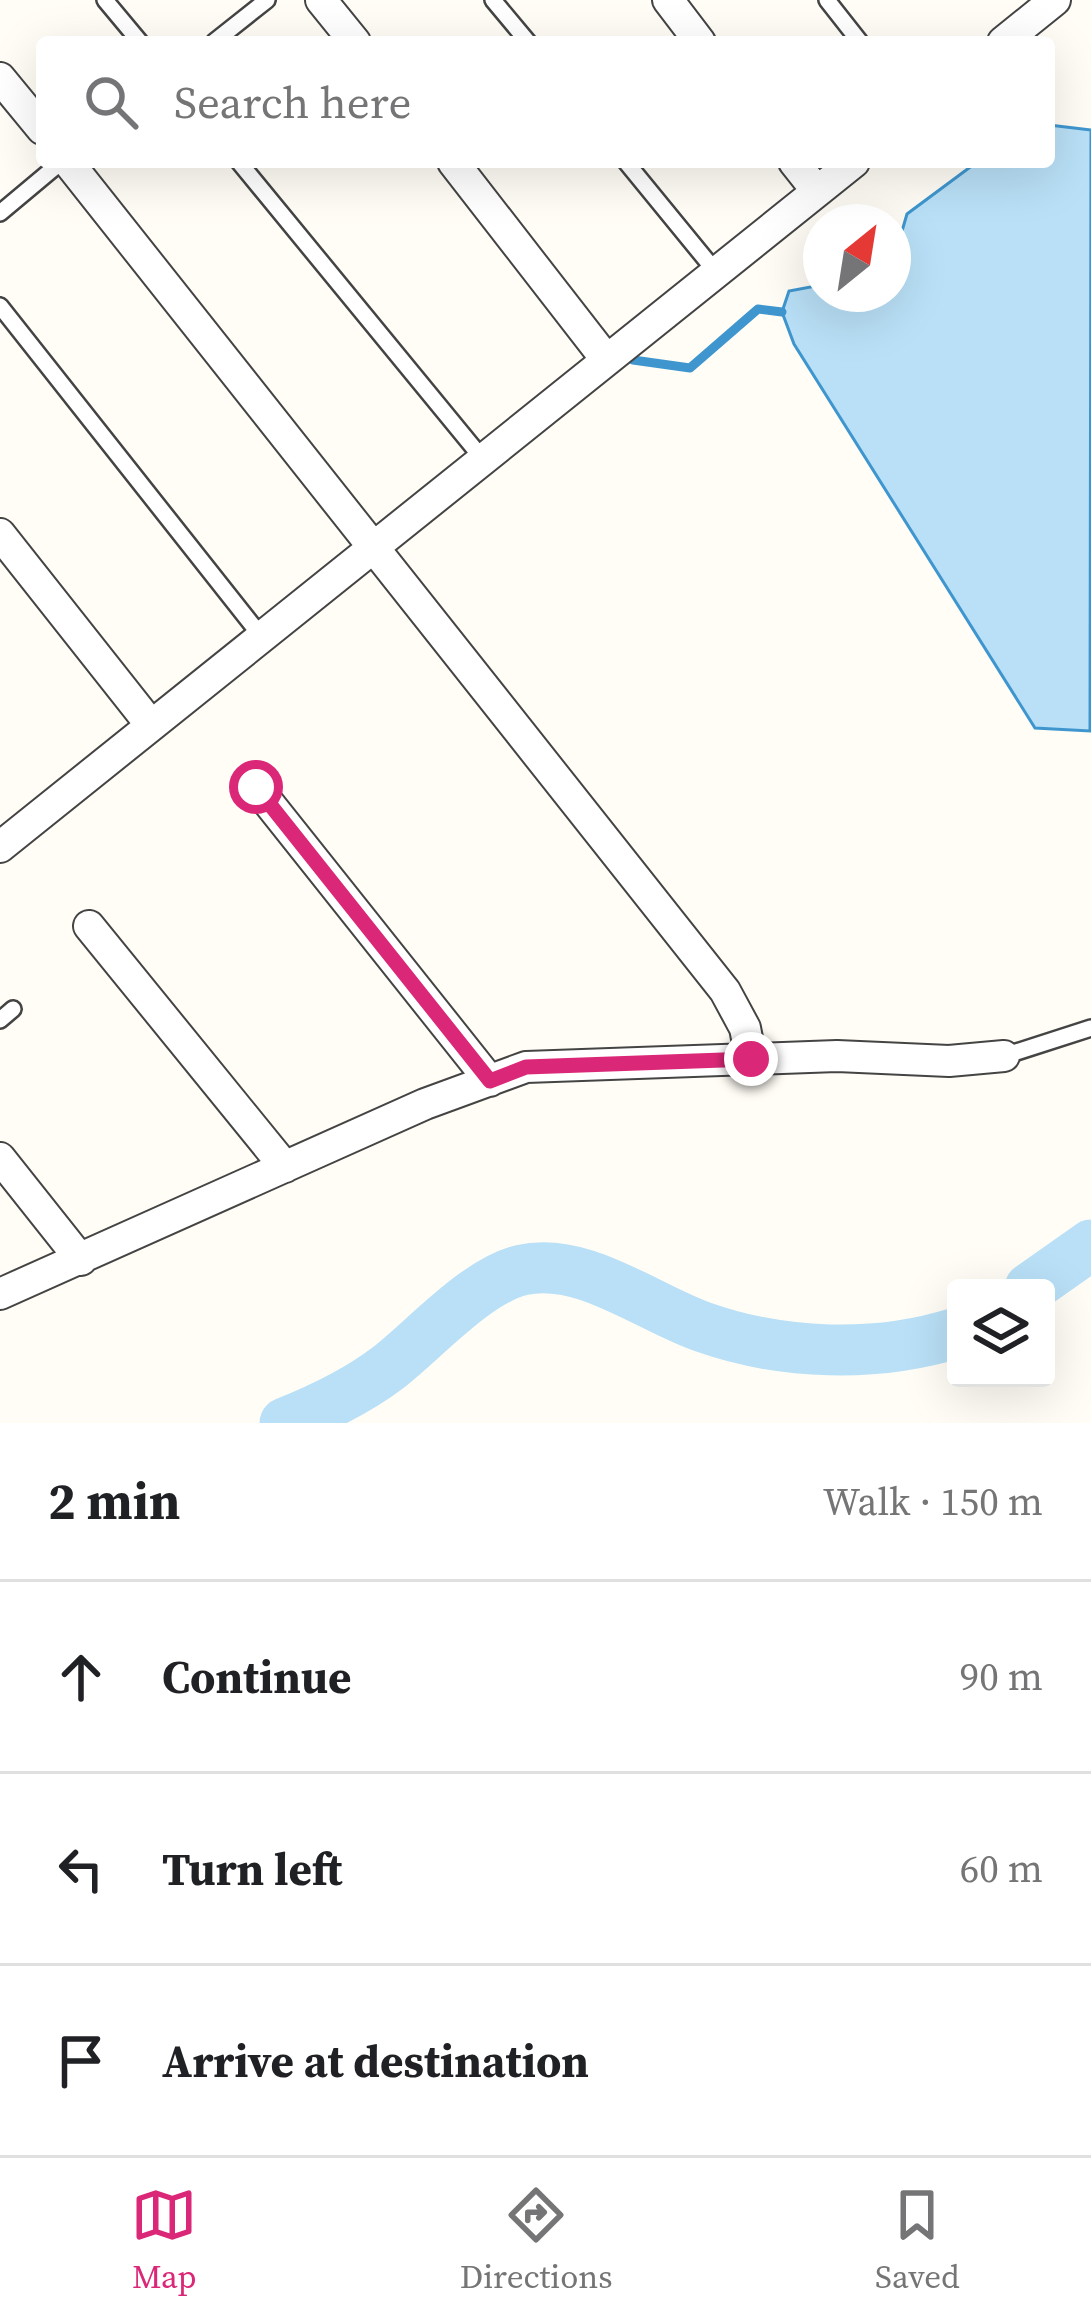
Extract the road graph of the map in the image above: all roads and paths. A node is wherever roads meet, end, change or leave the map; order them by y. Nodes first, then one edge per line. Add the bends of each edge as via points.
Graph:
1 (105, 0) edge
2 (267, 0) edge
3 (321, 0) edge
4 (494, 0) edge
5 (668, 0) edge
6 (827, 0) edge
7 (1034, 6) edge
8 (135, 36) edge
9 (222, 36) edge
10 (350, 36) edge
11 (523, 36) edge
12 (695, 36) edge
13 (855, 36) edge
14 (1008, 36) edge
15 (0, 78) edge
16 (36, 122) edge
17 (57, 168) edge
18 (70, 168) edge
19 (244, 168) edge
20 (458, 168) edge
21 (631, 168) edge
22 (799, 168) edge
23 (846, 168) edge
24 (817, 191) junction
25 (0, 213) edge
26 (716, 272) junction
27 (0, 306) edge
28 (606, 358) junction
29 (482, 458) junction
30 (0, 534) edge
31 (372, 546) junction
32 (261, 636) junction
33 (151, 725) junction
34 (256, 787) dead end
35 (0, 847) edge
36 (89, 926) dead end
37 (1091, 1028) edge
38 (1004, 1056) joint
39 (751, 1059) junction
40 (490, 1081) junction
41 (0, 1158) edge
42 (285, 1167) junction
43 (81, 1260) junction
44 (0, 1294) edge

1 - 8 lane
2 - 9 lane
3 - 10 street
4 - 11 lane
5 - 12 street
6 - 13 lane
7 - 14 street
15 - 16 street
17 - 25 lane
18 - 31 street
19 - 29 lane
20 - 28 street
21 - 26 lane
22 - 24 street
23 - 24 street
24 - 26 street
26 - 28 street
27 - 32 lane
28 - 29 street
29 - 31 street
30 - 33 street
31 - 32 street
31 - 39 street via 724,992 745,1028
32 - 33 street
33 - 35 street
34 - 40 street
36 - 42 street
37 - 38 lane
38 - 39 street
39 - 40 street via 526,1067
40 - 42 street
41 - 43 street
42 - 43 street
43 - 44 street

